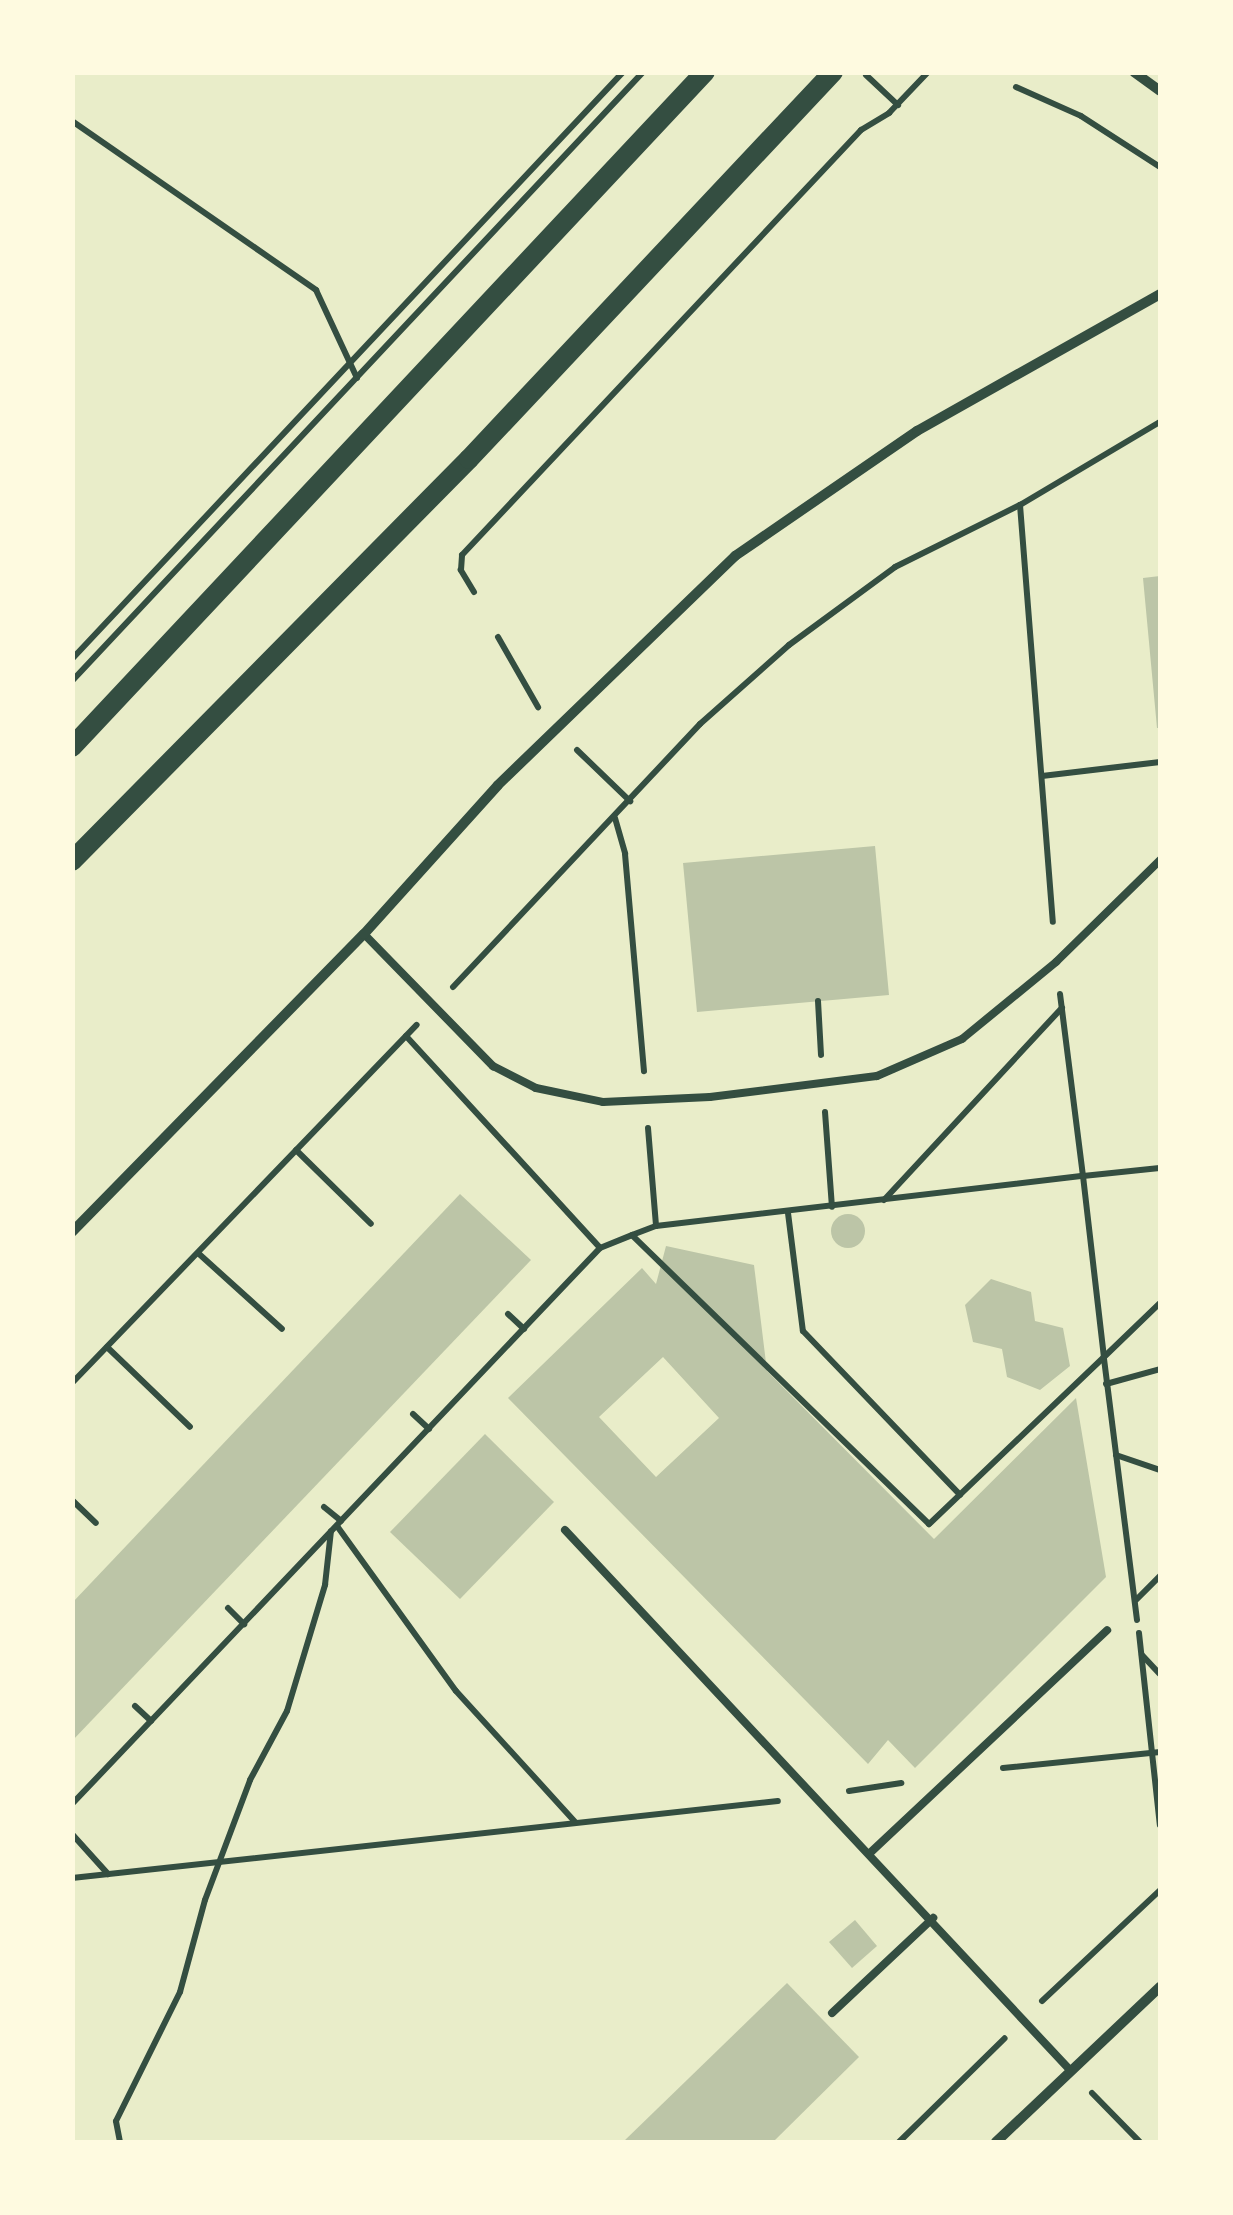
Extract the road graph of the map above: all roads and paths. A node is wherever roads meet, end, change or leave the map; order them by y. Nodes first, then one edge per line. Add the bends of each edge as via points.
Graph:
1 (623, 72) edge
2 (643, 72) edge
3 (705, 72) edge
4 (833, 72) edge
5 (864, 72) edge
6 (928, 72) edge
7 (1134, 72) edge
8 (1016, 87) dead end
9 (1160, 92) edge
10 (898, 105) junction
11 (72, 121) edge
12 (1160, 167) edge
13 (1160, 294) edge
14 (350, 363) junction
15 (357, 378) junction
16 (1160, 422) edge
17 (1020, 505) junction
18 (474, 592) dead end
19 (72, 659) edge
20 (72, 681) edge
21 (72, 747) edge
22 (1160, 762) edge
23 (1042, 776) junction
24 (615, 818) junction
25 (1160, 860) edge
26 (72, 861) edge
27 (364, 934) junction
28 (1056, 962) junction
29 (434, 1007) junction
30 (1062, 1008) junction
31 (406, 1036) junction
32 (646, 1101) junction
33 (296, 1150) junction
34 (1160, 1168) edge
35 (1084, 1176) junction
36 (883, 1201) junction
37 (788, 1213) junction
38 (371, 1224) dead end
39 (656, 1226) junction
40 (72, 1232) edge
41 (632, 1236) junction
42 (600, 1248) junction
43 (198, 1253) junction
44 (1160, 1302) edge
45 (508, 1314) dead end
46 (524, 1328) junction
47 (282, 1329) dead end
48 (107, 1346) junction
49 (1104, 1358) junction
50 (1160, 1369) edge
51 (72, 1382) edge
52 (1106, 1384) junction
53 (414, 1414) dead end
54 (190, 1428) dead end
55 (428, 1430) junction
56 (1116, 1455) junction
57 (1160, 1470) edge
58 (960, 1495) junction
59 (72, 1500) edge
60 (324, 1508) dead end
61 (96, 1523) dead end
62 (336, 1526) junction
63 (565, 1530) dead end
64 (1160, 1576) edge
65 (1135, 1600) junction
66 (228, 1608) dead end
67 (244, 1624) junction
68 (1107, 1630) joint
69 (1141, 1654) junction
70 (1160, 1674) edge
71 (135, 1706) dead end
72 (151, 1721) junction
73 (1156, 1752) edge
74 (962, 1772) junction
75 (815, 1797) junction
76 (72, 1804) edge
77 (576, 1823) junction
78 (1160, 1825) edge
79 (72, 1834) edge
80 (871, 1852) junction
81 (220, 1862) junction
82 (108, 1874) junction
83 (72, 1878) edge
84 (933, 1918) junction
85 (1160, 1987) edge
86 (832, 2013) dead end
87 (1070, 2070) junction
88 (120, 2142) edge
89 (996, 2142) edge
90 (1140, 2142) edge

1 - 14 path
2 - 15 path
3 - 21 main road
4 - 26 main road via 469,459
5 - 10 path
6 - 10 path
7 - 9 street
8 - 12 path via 1081,116
10 - 18 path via 861,130 462,555 461,570
11 - 14 path via 316,290
13 - 27 street via 901,442 735,556 498,785
14 - 15 path
14 - 19 path
15 - 20 path
16 - 17 path
17 - 23 path
17 - 24 path via 895,566 789,645 700,724
22 - 23 path
23 - 28 path
24 - 29 path
24 - 32 path via 625,854
25 - 28 lane
27 - 29 lane
27 - 40 street
28 - 30 path
28 - 32 lane via 993,1018 906,1066 823,1086
29 - 31 path
29 - 32 lane via 493,1066 536,1088 603,1102
30 - 35 path
30 - 36 path
31 - 33 path
31 - 42 path
32 - 39 path
33 - 38 path
33 - 43 path
34 - 35 path
35 - 36 path
35 - 49 path
36 - 37 path
37 - 39 path
37 - 58 path via 803,1330
39 - 41 path
41 - 42 path
41 - 58 path via 930,1524
42 - 46 path
43 - 47 path
43 - 48 path
44 - 49 path
45 - 46 path
46 - 55 path
48 - 51 path
48 - 54 path
49 - 52 path
49 - 58 path
50 - 52 path
52 - 56 path
53 - 55 path
55 - 62 path
56 - 57 path
56 - 65 path
59 - 61 path
60 - 62 path
62 - 67 path
62 - 77 path via 456,1691
62 - 81 path via 287,1712 250,1780
63 - 75 lane
64 - 65 path
65 - 68 path
65 - 69 path
66 - 67 path
67 - 72 path
68 - 74 lane
69 - 70 path
69 - 73 path
71 - 72 path
72 - 76 path
73 - 74 path
73 - 78 path
74 - 75 path
74 - 80 lane
75 - 77 path
75 - 80 lane
77 - 81 path
79 - 82 path
80 - 84 lane
81 - 82 path
81 - 88 path via 180,1992 116,2121
82 - 83 path
84 - 86 lane
84 - 87 lane
85 - 87 street
87 - 89 street
87 - 90 path

